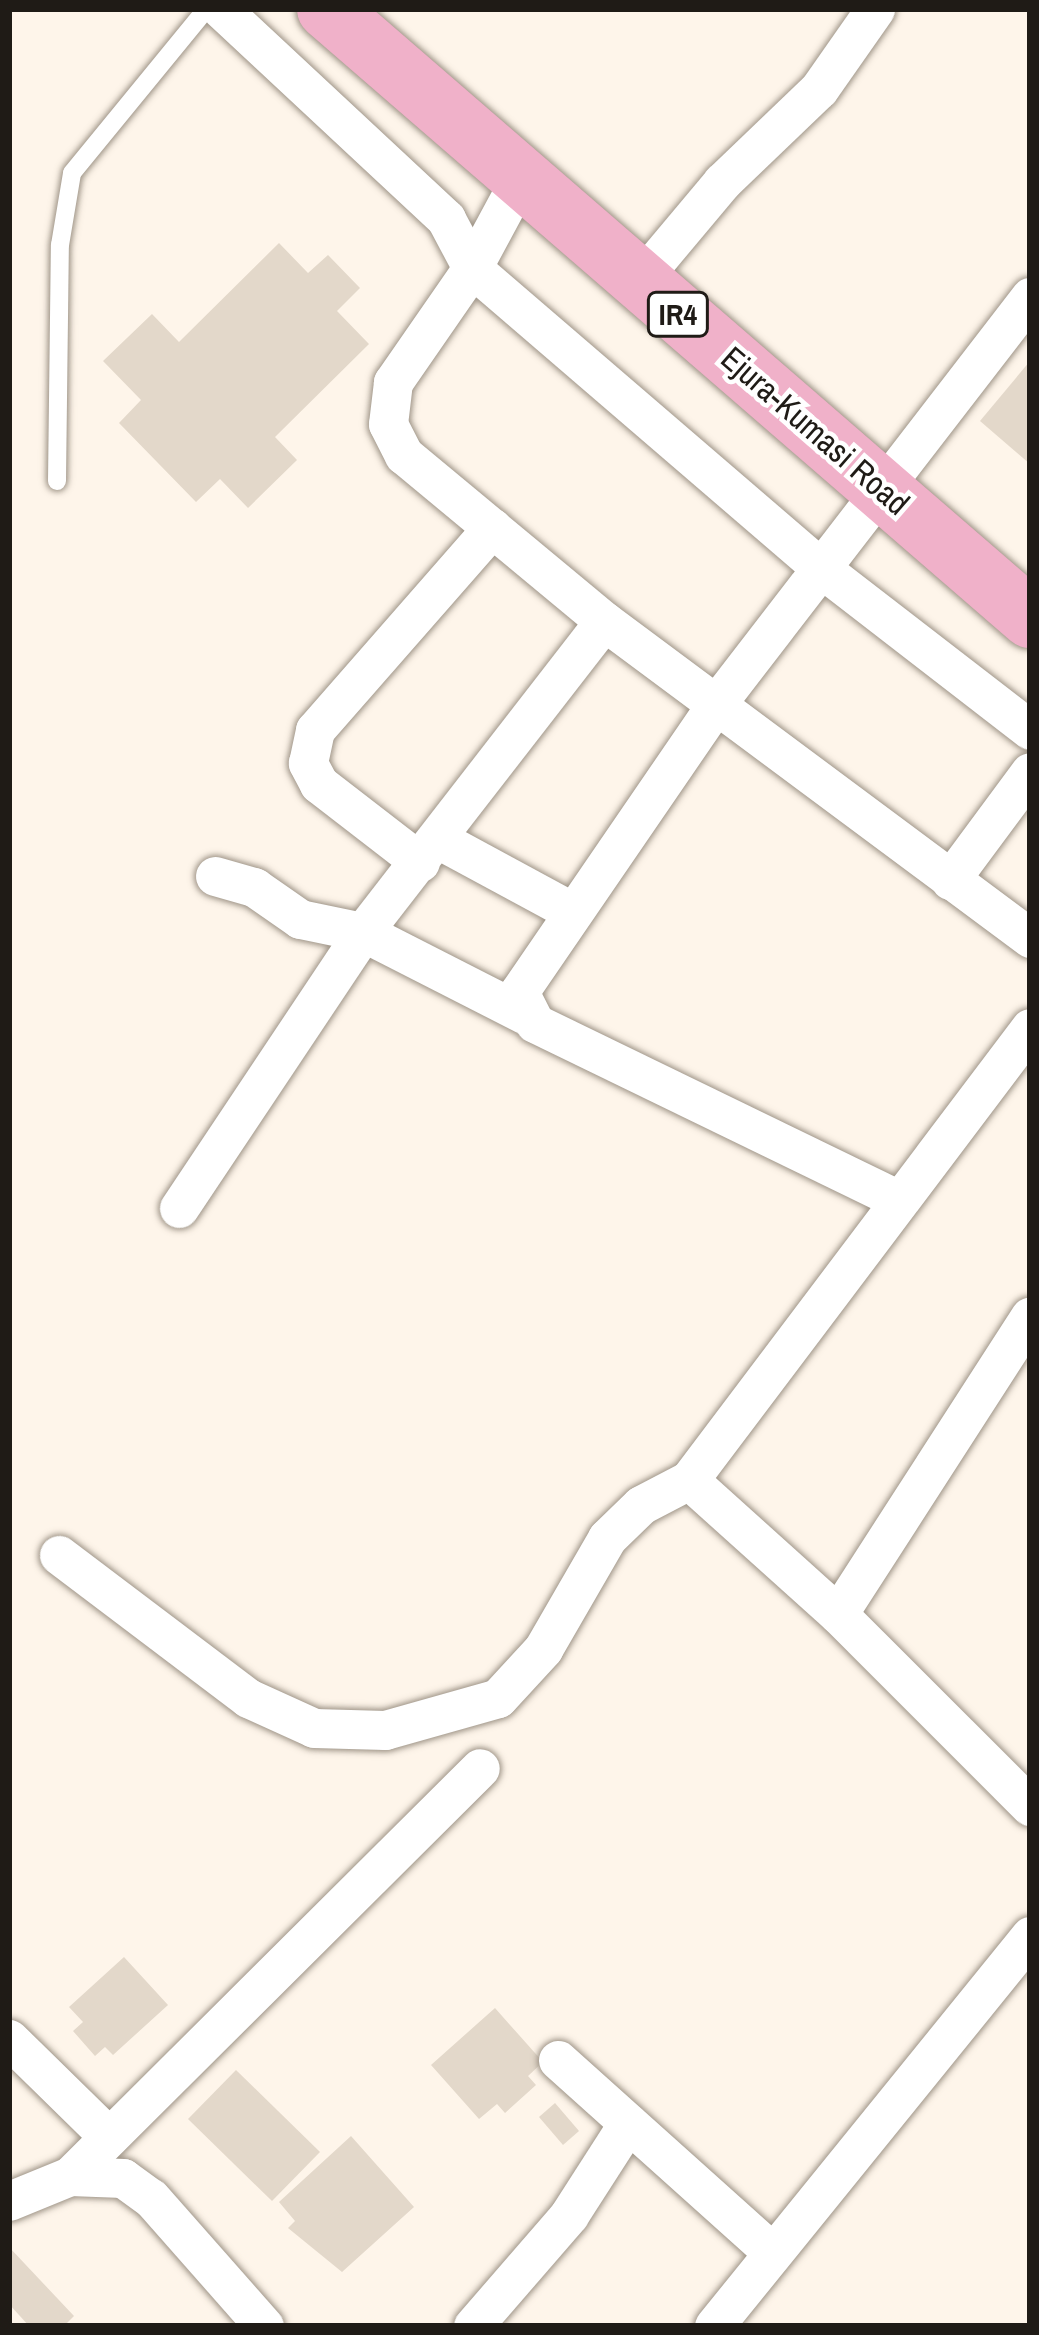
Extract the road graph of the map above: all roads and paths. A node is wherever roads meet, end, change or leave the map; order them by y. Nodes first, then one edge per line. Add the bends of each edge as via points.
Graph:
1 (206, 9) edge
2 (221, 9) edge
3 (327, 9) edge
4 (875, 9) edge
5 (520, 179) junction
6 (472, 268) junction
7 (639, 281) junction
8 (1030, 296) edge
9 (57, 481) dead end
10 (884, 490) junction
11 (492, 528) junction
12 (822, 568) junction
13 (1030, 618) edge
14 (604, 621) junction
15 (717, 703) junction
16 (1030, 730) edge
17 (1030, 772) edge
18 (429, 851) junction
19 (215, 876) dead end
20 (950, 880) junction
21 (573, 913) junction
22 (363, 932) junction
23 (1030, 938) edge
24 (524, 1014) junction
25 (1030, 1028) edge
26 (898, 1200) junction
27 (179, 1208) dead end
28 (1030, 1316) edge
29 (689, 1480) junction
30 (58, 1555) dead end
31 (838, 1614) junction
32 (480, 1768) dead end
33 (1030, 1806) edge
34 (1030, 1936) edge
35 (9, 2039) edge
36 (558, 2060) dead end
37 (628, 2122) junction
38 (110, 2137) junction
39 (70, 2176) junction
40 (9, 2201) edge
41 (771, 2251) junction
42 (264, 2326) edge
43 (473, 2326) edge
44 (714, 2326) edge

1 - 9 lane via 72,173 60,244
2 - 6 street via 446,219
3 - 5 main road, Ejura-Kumasi Road / IR4
4 - 7 street via 819,89 722,182
5 - 6 street
5 - 7 main road, Ejura-Kumasi Road / IR4
6 - 11 street via 393,382 388,424 404,455
6 - 12 street
7 - 10 main road, Ejura-Kumasi Road / IR4
8 - 10 street
10 - 12 street
10 - 13 main road, Ejura-Kumasi Road / IR4
11 - 14 street
11 - 18 street via 315,730 308,763 319,784
12 - 15 street
12 - 16 street
14 - 15 street
14 - 18 street
15 - 20 street
15 - 21 street
17 - 20 street
18 - 21 street
18 - 22 street
19 - 22 street via 254,886 299,919
20 - 23 street
21 - 24 street via 519,992
22 - 24 street
22 - 27 street
24 - 26 street
25 - 26 street
26 - 29 street
28 - 31 street
29 - 30 street via 640,1504 607,1538 543,1648 498,1698 386,1730 314,1728 248,1698
29 - 31 street
31 - 33 street
32 - 38 street
34 - 41 street
35 - 38 street
36 - 37 street
37 - 41 street
37 - 43 street via 569,2216
38 - 39 street
39 - 40 street
39 - 42 street via 123,2178 151,2198
41 - 44 street

